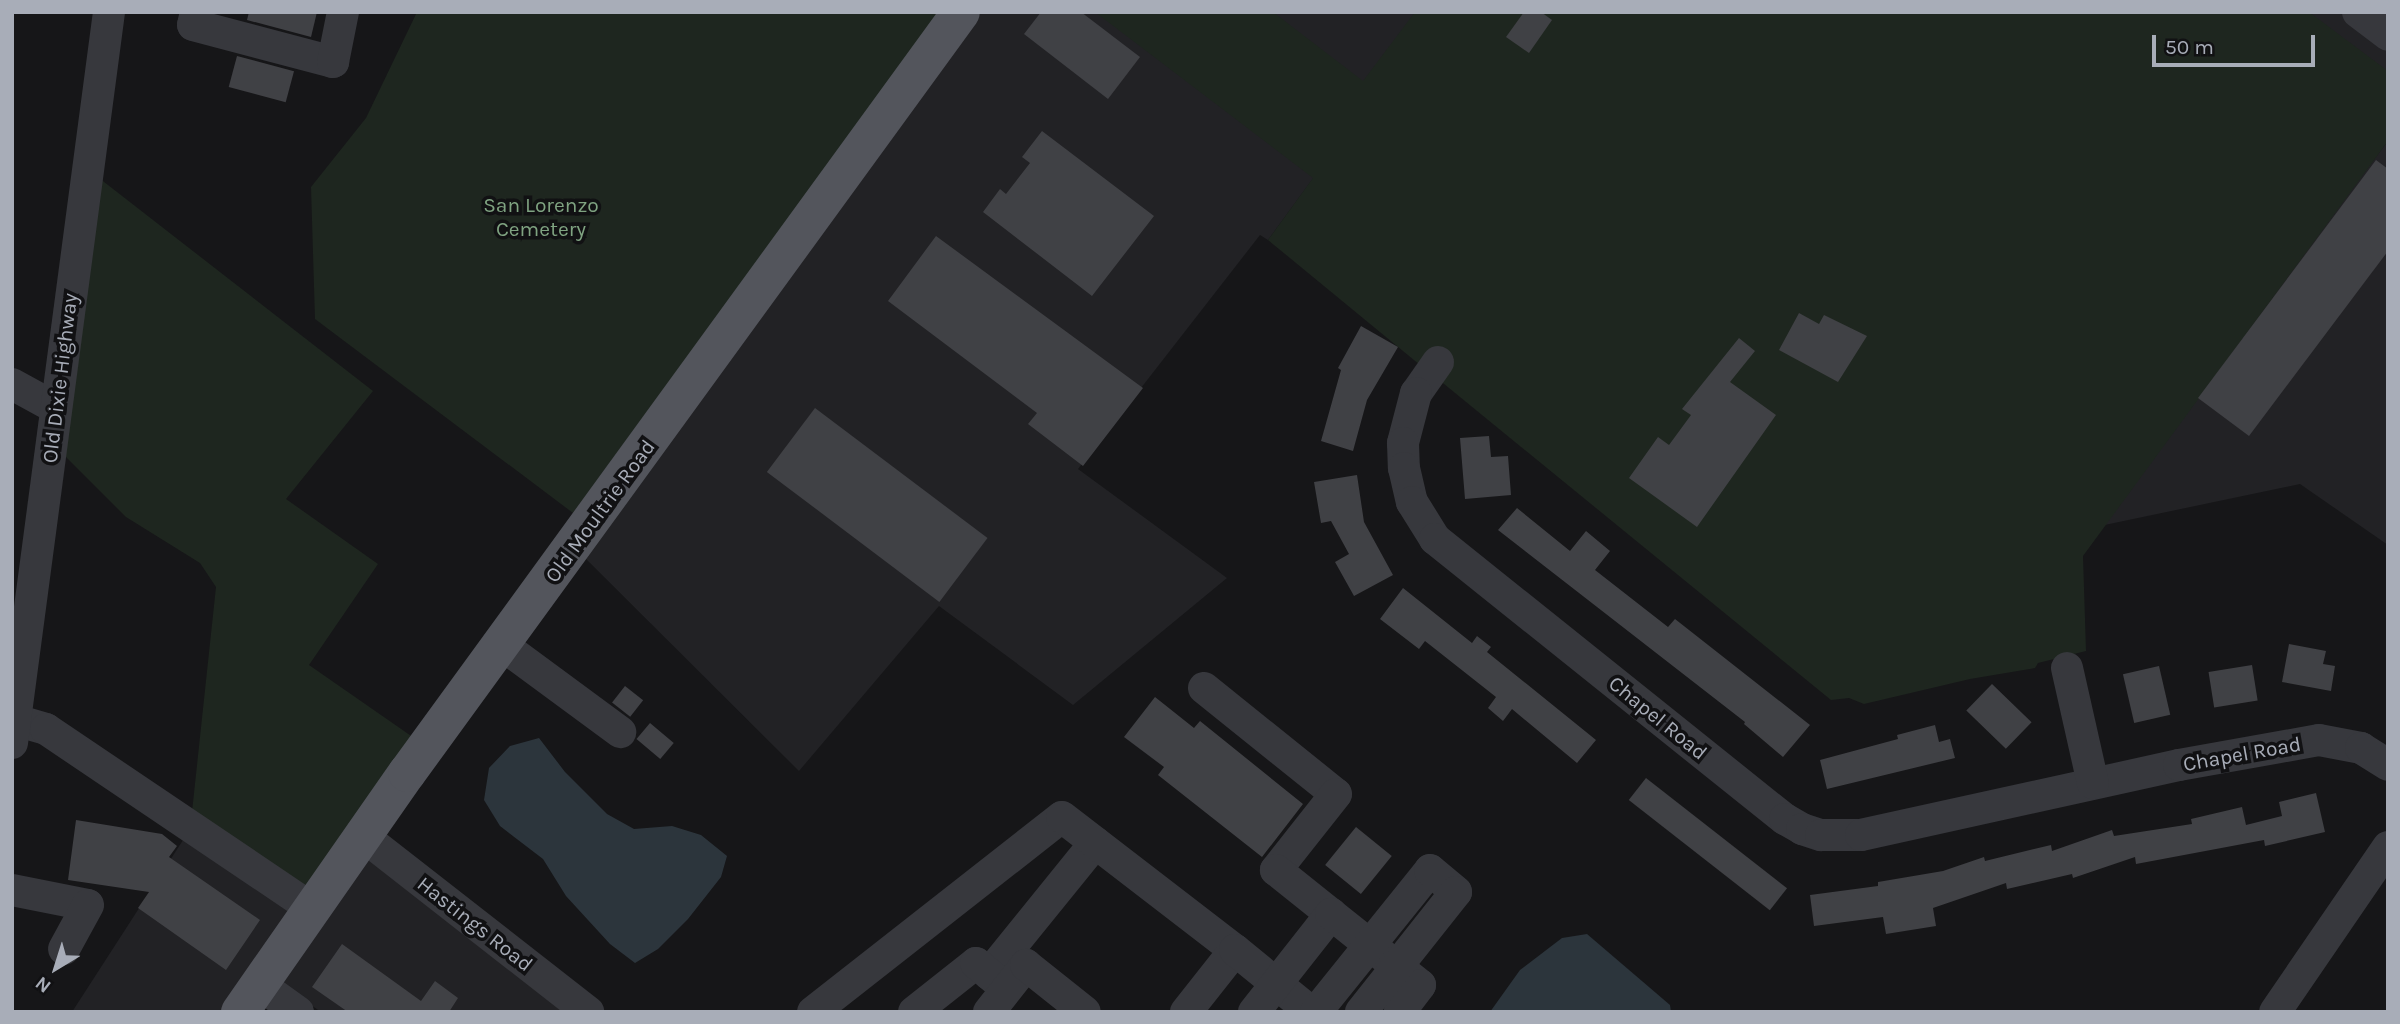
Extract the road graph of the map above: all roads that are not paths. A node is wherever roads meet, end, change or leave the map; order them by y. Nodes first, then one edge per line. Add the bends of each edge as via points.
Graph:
1 (109, 12) edge
2 (196, 12) edge
3 (343, 12) edge
4 (961, 12) edge
5 (2358, 12) edge
6 (2388, 35) edge
7 (1438, 362) dead end
8 (12, 384) edge
9 (56, 408) junction
10 (24, 553) edge
11 (502, 645) junction
12 (2067, 668) dead end
13 (1204, 688) dead end
14 (14, 732) edge
15 (620, 732) dead end
16 (2388, 765) edge
17 (2093, 783) junction
18 (363, 836) junction
19 (1095, 843) junction
20 (2388, 847) edge
21 (12, 890) edge
22 (312, 908) junction
23 (1331, 914) junction
24 (1370, 944) junction
25 (64, 950) dead end
26 (1235, 950) junction
27 (1396, 966) junction
28 (1277, 983) junction
29 (995, 992) edge
30 (249, 998) edge
31 (298, 1012) edge
32 (588, 1012) edge
33 (813, 1012) edge
34 (914, 1012) edge
35 (1085, 1012) edge
36 (1186, 1012) edge
37 (1254, 1012) edge
38 (1314, 1012) edge
39 (1361, 1012) edge
40 (1400, 1012) edge
41 (2275, 1012) edge

1 - 9 street, Old Dixie Highway
2 - 3 street via 193,25 333,62
4 - 11 main road, Old Moultrie Road
5 - 6 street
7 - 17 street, Chapel Road via 1416,393 1403,443 1412,502 1435,539 1785,819 1821,835 1861,835
8 - 9 street
9 - 10 street, Old Dixie Highway
10 - 14 street, Old Dixie Highway
11 - 15 street
11 - 18 main road, Old Moultrie Road
12 - 17 street
13 - 23 street via 1336,794 1276,870
14 - 22 street via 46,729
16 - 17 street, Chapel Road via 2361,748 2319,740
18 - 22 main road, Old Moultrie Road
18 - 32 street, Hastings Road
19 - 26 street
19 - 29 street
19 - 33 street via 1062,817
20 - 41 street
21 - 25 street via 88,905
22 - 30 main road, Old Moultrie Road
23 - 24 street
23 - 28 street
24 - 27 street
24 - 27 street via 1430,870 1457,892
24 - 38 street
26 - 28 street
26 - 36 street
27 - 39 street
27 - 40 street via 1420,985
28 - 37 street
28 - 38 street
29 - 34 street via 976,963
29 - 35 street via 1026,965
30 - 31 street

